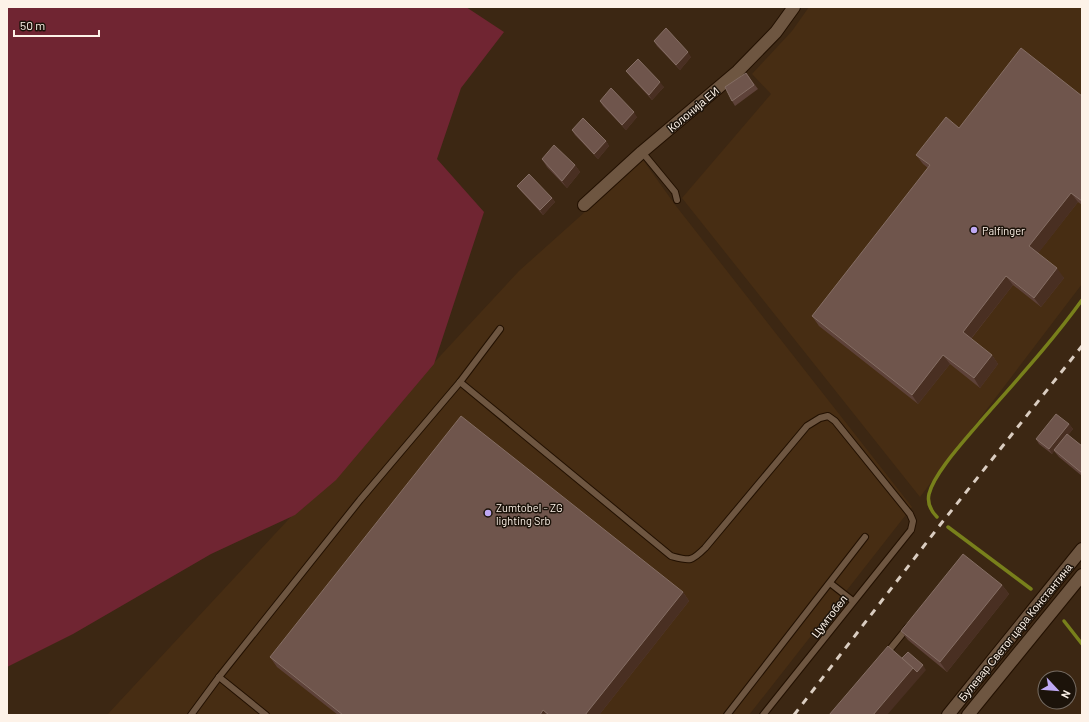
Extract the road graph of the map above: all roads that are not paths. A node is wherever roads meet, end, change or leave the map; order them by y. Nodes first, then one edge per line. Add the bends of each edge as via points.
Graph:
1 (794, 7) edge
2 (642, 152) junction
3 (677, 200) dead end
4 (584, 205) dead end
5 (500, 329) dead end
6 (460, 382) junction
7 (866, 537) dead end
8 (1082, 549) edge
9 (1082, 575) edge
10 (830, 583) junction
11 (853, 602) junction
12 (912, 622) edge
13 (882, 658) edge
14 (219, 676) junction
15 (191, 715) edge
16 (266, 715) edge
17 (727, 715) edge
18 (763, 715) edge
19 (948, 715) edge
20 (968, 715) edge

1 - 2 main road, Колонија ЕИ via 776,32 738,71
2 - 3 lane via 675,192
2 - 4 main road, Колонија ЕИ
5 - 6 lane
6 - 11 lane, Цумтобел via 671,556 685,560 694,559 705,548 806,426 828,416 835,421 913,521 911,530
6 - 14 lane via 360,500
7 - 10 lane
8 - 19 main road, Булевар Светог цара Константина
9 - 20 main road, Булевар Светог цара Константина
10 - 11 lane
10 - 17 lane
11 - 18 lane, Цумтобел
12 - 13 lane
14 - 15 lane
14 - 16 lane

